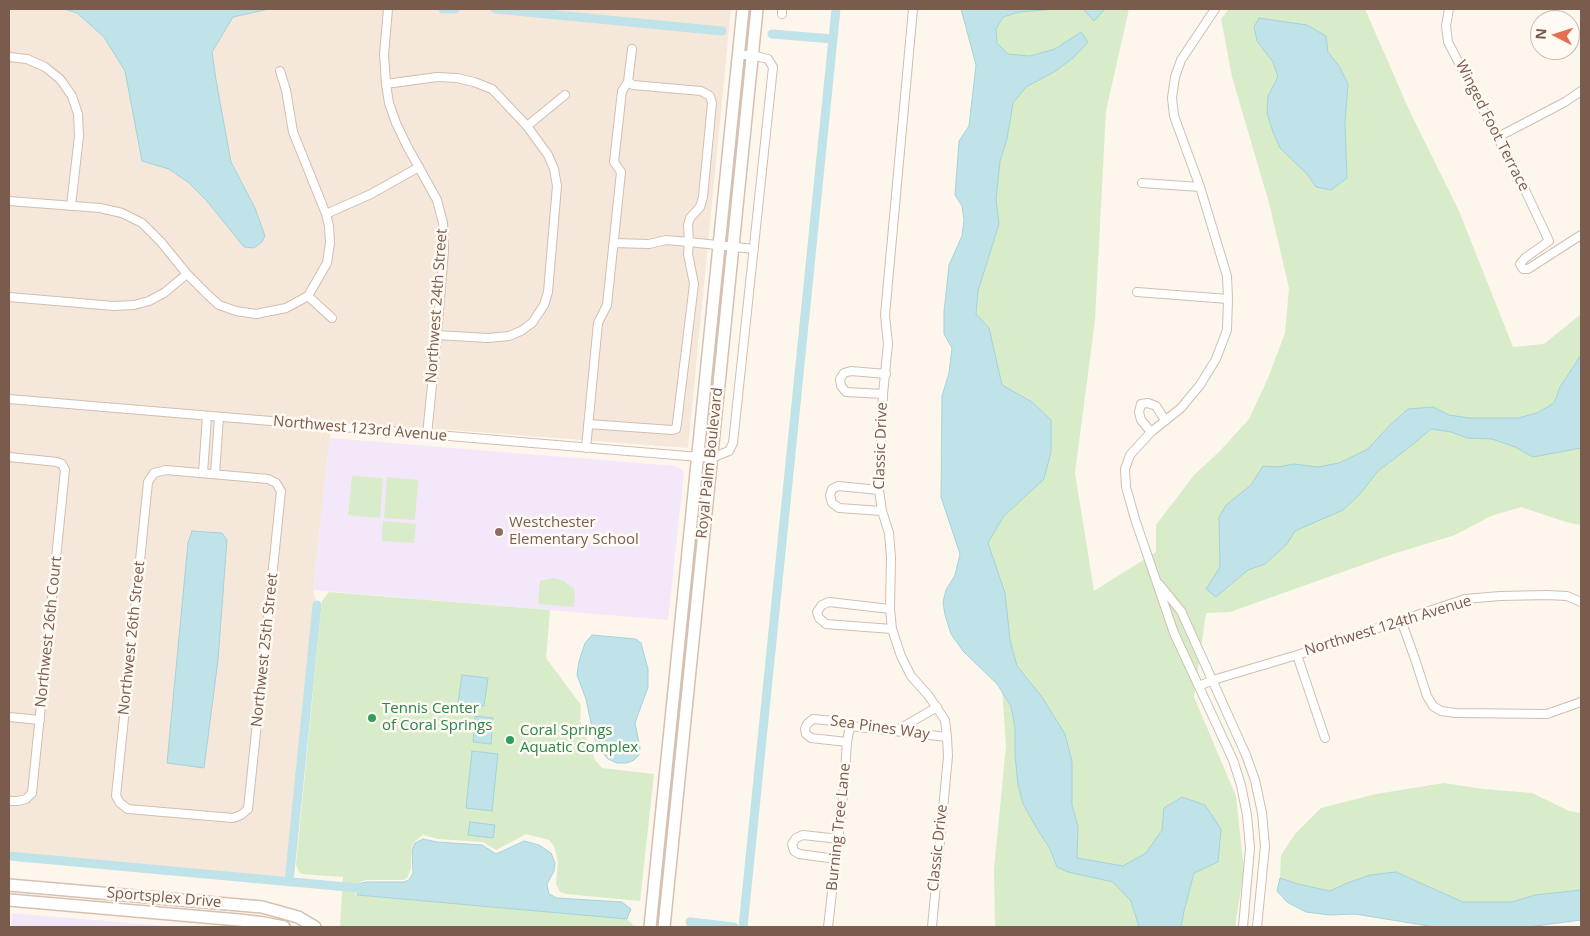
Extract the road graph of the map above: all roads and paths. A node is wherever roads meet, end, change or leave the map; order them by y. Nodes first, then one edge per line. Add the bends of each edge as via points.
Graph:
1 (388, 9) edge
2 (743, 9) edge
3 (756, 9) edge
4 (914, 9) edge
5 (1215, 9) edge
6 (1449, 9) edge
7 (632, 49) dead end
8 (738, 55) junction
9 (752, 55) junction
10 (9, 57) edge
11 (280, 71) dead end
12 (628, 82) junction
13 (386, 84) junction
14 (1581, 90) edge
15 (564, 94) dead end
16 (527, 126) junction
17 (1498, 137) junction
18 (419, 167) junction
19 (1142, 183) dead end
20 (1200, 187) junction
21 (9, 201) edge
22 (72, 206) junction
23 (326, 214) junction
24 (1581, 236) edge
25 (614, 242) junction
26 (689, 242) junction
27 (719, 246) junction
28 (732, 247) junction
29 (754, 249) junction
30 (187, 274) junction
31 (1137, 292) dead end
32 (308, 296) junction
33 (9, 297) edge
34 (1228, 299) junction
35 (332, 318) dead end
36 (437, 335) junction
37 (886, 374) junction
38 (883, 394) junction
39 (9, 399) edge
40 (207, 416) junction
41 (220, 417) junction
42 (1165, 420) junction
43 (588, 424) junction
44 (1151, 432) junction
45 (427, 435) junction
46 (586, 448) junction
47 (9, 457) edge
48 (697, 457) junction
49 (711, 458) junction
50 (203, 473) junction
51 (214, 474) junction
52 (879, 490) junction
53 (882, 511) junction
54 (1156, 581) junction
55 (1581, 602) edge
56 (890, 609) junction
57 (1401, 620) junction
58 (892, 629) junction
59 (1296, 655) junction
60 (1213, 680) junction
61 (1199, 686) junction
62 (1581, 704) edge
63 (937, 707) junction
64 (9, 717) edge
65 (40, 720) junction
66 (850, 726) junction
67 (896, 731) junction
68 (947, 737) junction
69 (1325, 738) dead end
70 (846, 742) junction
71 (9, 800) edge
72 (241, 815) joint
73 (839, 839) junction
74 (836, 859) junction
75 (9, 885) edge
76 (9, 900) edge
77 (651, 922) edge
78 (665, 922) edge
79 (284, 927) edge
80 (315, 927) edge
81 (828, 927) edge
82 (932, 927) edge
83 (1243, 927) edge
84 (1257, 927) edge

1 - 13 street, Northwest 24th Street via 384,54
2 - 8 street, Royal Palm Boulevard
3 - 9 street, Royal Palm Boulevard
4 - 37 street, Classic Drive via 885,315 888,344
5 - 20 street via 1181,60 1172,98 1174,116
6 - 17 street, Winged Foot Terrace via 1448,42
7 - 12 street
8 - 9 street
8 - 27 street, Royal Palm Boulevard
9 - 28 street, Royal Palm Boulevard
9 - 29 street via 768,59 773,67
10 - 22 street via 45,66 72,96 78,114 79,136
11 - 23 street via 293,132
12 - 25 street via 622,92 614,162 620,172
12 - 26 street via 704,92 711,99 703,197 690,218
13 - 16 street via 437,77 474,82 492,90
13 - 18 street, Northwest 24th Street via 396,123
14 - 17 street via 1566,102
15 - 16 street
16 - 36 street via 548,155 557,186 548,292 544,305 532,323 509,336
17 - 24 street, Winged Foot Terrace via 1549,240 1525,258 1520,264 1523,269
18 - 23 street
18 - 36 street, Northwest 24th Street via 437,200 443,223
19 - 20 street
20 - 34 street via 1227,276
21 - 22 street
22 - 30 street via 122,213 142,223
23 - 32 street via 330,243 327,263
25 - 26 street
25 - 43 street via 607,306 598,323
26 - 27 street
26 - 43 street via 694,284 676,429
27 - 28 street
27 - 48 street, Royal Palm Boulevard
28 - 29 street
28 - 49 street, Royal Palm Boulevard
29 - 49 street via 733,443 728,451
30 - 32 street via 219,305 236,311 271,312
30 - 33 street via 149,301 134,305
31 - 34 street
32 - 35 street
34 - 42 street via 1227,330 1216,359 1186,403
36 - 45 street, Northwest 24th Street
37 - 38 street, Classic Drive
37 - 38 street via 850,371 840,379 846,392
38 - 52 street, Classic Drive
39 - 40 street, Northwest 123rd Avenue
40 - 41 street, Northwest 123rd Avenue
40 - 50 street
41 - 45 street, Northwest 123rd Avenue
41 - 51 street
42 - 44 street
42 - 44 street via 1156,406 1141,404 1141,420
43 - 46 street
44 - 54 street via 1130,455 1125,469 1126,487
45 - 46 street, Northwest 123rd Avenue
46 - 48 street, Northwest 123rd Avenue
47 - 65 street, Northwest 26th Court via 57,462 65,470
48 - 49 street, Northwest 123rd Avenue
48 - 77 street, Royal Palm Boulevard
49 - 78 street, Royal Palm Boulevard
50 - 51 street
50 - 72 street, Northwest 26th Street via 166,470 154,474 148,482 116,796 128,809 234,818
51 - 72 street, Northwest 25th Street via 268,479 276,483 281,492 248,809
52 - 53 street, Classic Drive
52 - 53 street via 838,486 830,495 838,508
53 - 56 street, Classic Drive via 891,558
54 - 60 street via 1181,611
54 - 61 street via 1174,632
55 - 57 street, Northwest 124th Avenue via 1567,596 1547,595 1465,599
56 - 58 street, Classic Drive
56 - 58 street via 829,602 822,604 817,612 826,624
57 - 59 street, Northwest 124th Avenue
57 - 62 street via 1427,696 1441,711 1547,714
58 - 63 street, Classic Drive via 911,676
59 - 60 street, Northwest 124th Avenue
59 - 69 street
60 - 61 street, Northwest 124th Avenue
60 - 84 street via 1252,771 1262,813 1264,846
61 - 83 street via 1233,760 1247,815 1250,848
63 - 67 street
63 - 68 street, Classic Drive via 945,720
64 - 65 street
65 - 71 street, Northwest 26th Court via 32,793 26,799
66 - 67 street, Sea Pines Way
66 - 70 street, Burning Tree Lane
66 - 70 street, Sea Pines Way via 812,719 805,729 811,738
67 - 68 street, Sea Pines Way
68 - 82 street, Classic Drive
70 - 73 street, Burning Tree Lane
73 - 74 street, Burning Tree Lane
73 - 74 street via 803,835 792,844 799,854
74 - 81 street, Burning Tree Lane
75 - 80 street, Sportsplex Drive via 262,906 298,917
76 - 79 street, Sportsplex Drive via 239,920

